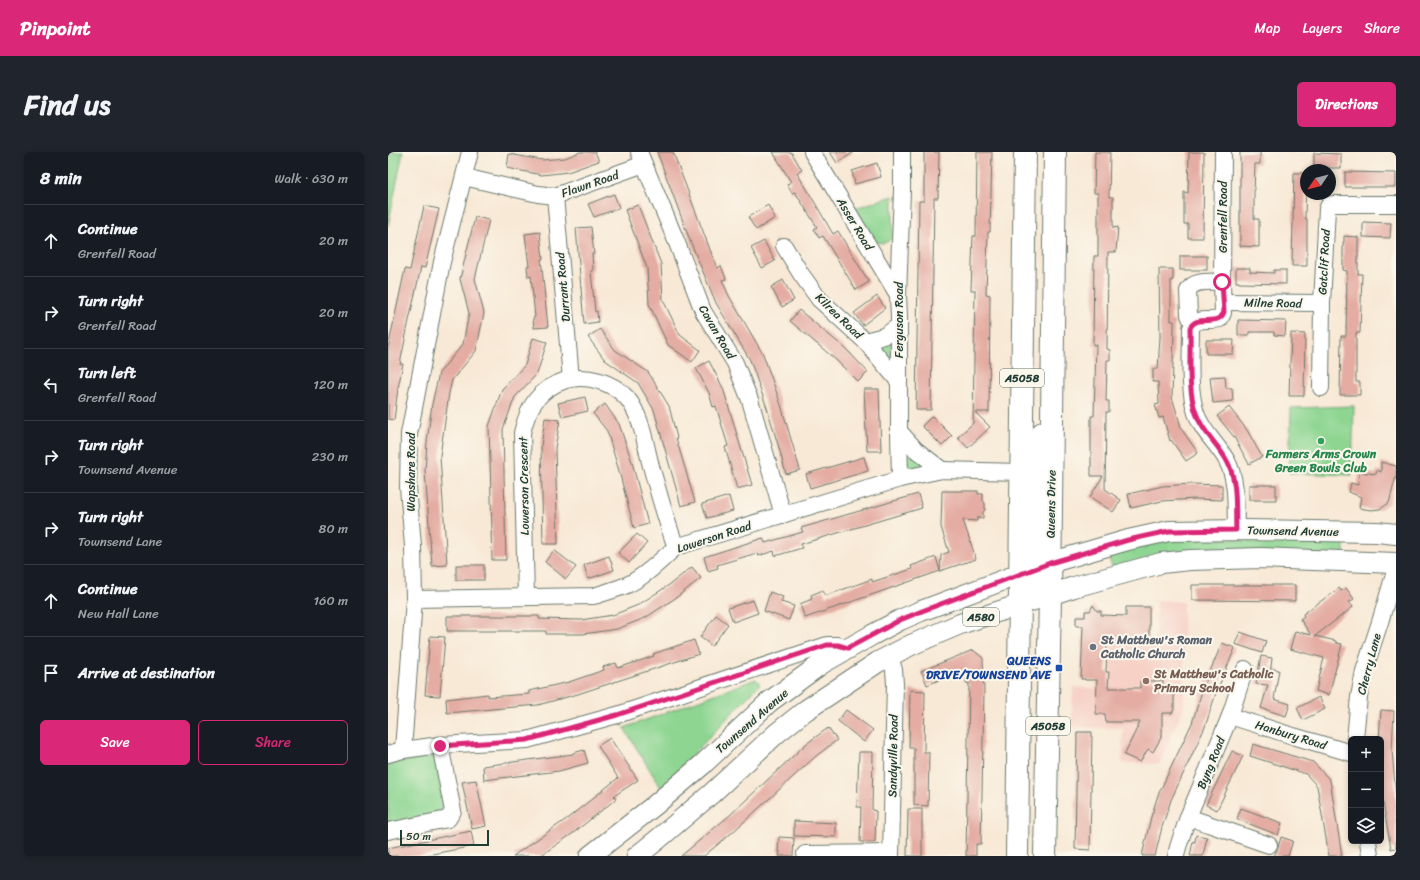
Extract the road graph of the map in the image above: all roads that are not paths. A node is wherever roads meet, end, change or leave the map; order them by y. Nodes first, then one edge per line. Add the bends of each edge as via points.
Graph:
1 (470, 152) edge
2 (812, 152) edge
3 (902, 152) edge
4 (1025, 152) edge
5 (1055, 152) edge
6 (1223, 152) edge
7 (641, 158) edge
8 (464, 177) junction
9 (555, 196) junction
10 (1396, 204) edge
11 (784, 246) dead end
12 (900, 246) junction
13 (872, 253) junction
14 (1222, 282) junction
15 (898, 295) junction
16 (1223, 302) junction
17 (1322, 303) junction
18 (1193, 324) junction
19 (899, 326) junction
20 (865, 341) junction
21 (571, 379) junction
22 (899, 382) junction
23 (1321, 388) dead end
24 (899, 431) junction
25 (942, 470) junction
26 (1020, 472) junction
27 (900, 479) junction
28 (783, 515) junction
29 (1236, 530) junction
30 (1396, 534) edge
31 (676, 547) junction
32 (1396, 563) edge
33 (1396, 568) edge
34 (1035, 569) junction
35 (1050, 595) junction
36 (526, 597) junction
37 (414, 599) junction
38 (1020, 604) junction
39 (848, 648) junction
40 (890, 656) junction
41 (1245, 669) dead end
42 (1230, 716) junction
43 (1355, 736) edge
44 (440, 746) junction
45 (395, 752) edge
46 (1348, 752) edge
47 (1188, 817) junction
48 (388, 831) edge
49 (1368, 844) edge
50 (1268, 845) dead end
51 (805, 854) dead end
52 (891, 854) edge
53 (590, 856) edge
54 (637, 856) edge
55 (1016, 856) edge
56 (1046, 856) edge
57 (1176, 856) edge
58 (1370, 856) edge

1 - 8 street, Wapshare Road
2 - 13 street, Asser Road
3 - 12 street, Ferguson Road
4 - 26 highway, Queens Drive / A5058
5 - 34 highway, Queens Drive / A5058 via 1052,353
6 - 14 street, Grenfell Road
7 - 9 street, Flawn Road
7 - 28 street, Cavan Road via 703,312 735,363 750,400
8 - 9 street, Flawn Road
8 - 37 street, Wapshare Road via 442,262 409,434 408,488
9 - 21 street, Durrant Road
10 - 17 street, Gatclif Road via 1329,205
11 - 20 street, Kilrea Road via 819,299
12 - 13 street via 889,253
12 - 15 street, Ferguson Road
13 - 15 street, Asser Road
14 - 16 street, Grenfell Road
14 - 18 street via 1196,283 1189,288 1189,315
15 - 19 street, Ferguson Road
16 - 17 street, Milne Road
16 - 18 street, Grenfell Road via 1224,312 1220,319 1198,320
17 - 23 street, Gatclif Road
18 - 29 street via 1190,328 1193,401 1200,423 1219,448 1231,470 1235,488
19 - 20 street via 884,336
19 - 22 street, Ferguson Road
20 - 22 street, Kilrea Road
21 - 31 street, Lowerson Crescent via 592,378 607,384 627,398 634,409
21 - 36 street, Lowerson Crescent via 554,384 543,392 526,417 522,433
22 - 24 street, Ferguson Road
24 - 25 street via 924,457
24 - 27 street, Ferguson Road
25 - 26 street, Lowerson Road
25 - 27 street, Lowerson Road
26 - 34 highway, Queens Drive / A5058
27 - 28 street, Lowerson Road
28 - 31 street, Lowerson Road
29 - 30 main road, Townsend Avenue / A580
29 - 34 main road, Townsend Avenue / A580 via 1169,531 1128,540
31 - 36 street, Lowerson Road via 630,584 611,591 594,596
32 - 35 main road, Townsend Avenue / A580 via 1261,558 1190,560 1161,563
33 - 43 street, Cherry Lane via 1364,671
34 - 35 highway, Queens Drive / A5058
34 - 38 highway, Queens Drive / A5058
34 - 39 main road, Townsend Avenue / A580 via 900,620
35 - 38 main road, Townsend Avenue / A580
35 - 56 highway, Queens Drive / A5058
36 - 37 street, Lowerson Road
37 - 45 street, Wapshare Road
38 - 40 main road, Townsend Avenue / A580 via 960,624
38 - 55 highway, Queens Drive / A5058
39 - 44 street via 827,645 617,715 527,740
39 - 53 main road, Townsend Avenue / A580 via 769,702 702,765
40 - 52 street, Sandyville Road via 895,684
40 - 54 main road, Townsend Avenue / A580 via 806,710 777,732 711,794
41 - 42 street, Byng Road
42 - 46 street, Hanbury Road
42 - 47 street, Byng Road
44 - 45 street
44 - 48 street via 453,811 448,819
47 - 50 street
47 - 57 street, Byng Road
49 - 58 street
51 - 52 street

